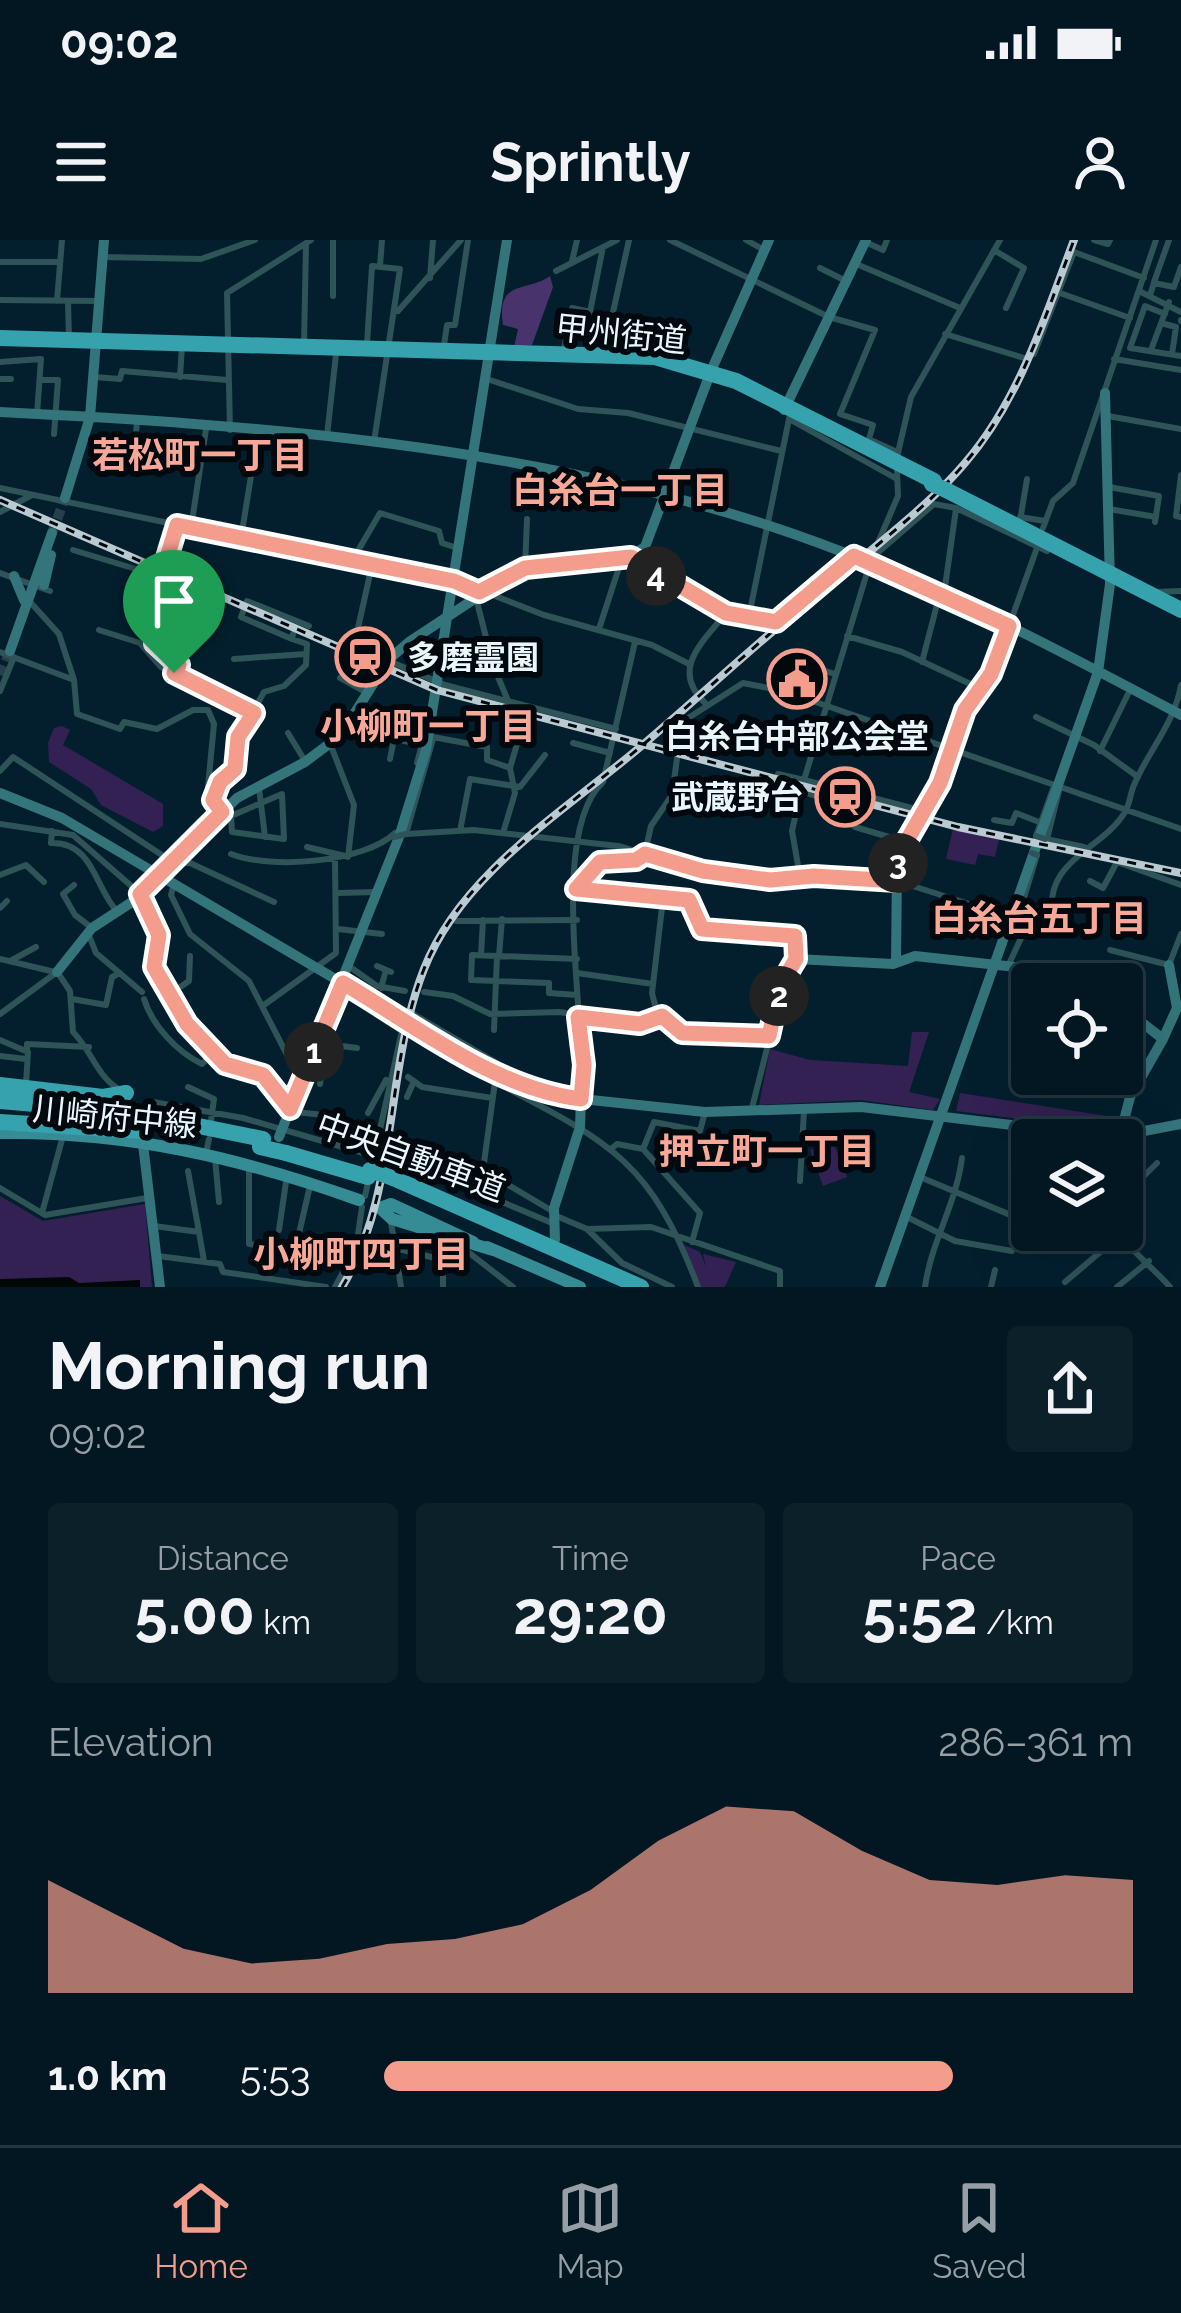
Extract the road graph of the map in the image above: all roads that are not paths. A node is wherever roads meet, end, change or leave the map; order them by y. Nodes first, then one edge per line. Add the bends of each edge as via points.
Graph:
1 (62, 240) edge
2 (104, 240) edge
3 (255, 240) edge
4 (333, 240) edge
5 (382, 240) edge
6 (433, 240) edge
7 (464, 240) edge
8 (507, 240) edge
9 (577, 240) edge
10 (616, 240) edge
11 (628, 240) edge
12 (670, 240) edge
13 (746, 240) edge
14 (887, 240) edge
15 (1000, 240) edge
16 (1094, 240) edge
17 (1110, 240) edge
18 (1156, 240) edge
19 (1168, 240) edge
20 (307, 241) edge
21 (865, 241) edge
22 (767, 245) edge
23 (603, 247) junction
24 (994, 250) junction
25 (102, 257) junction
26 (572, 261) junction
27 (0, 262) edge
28 (61, 262) junction
29 (854, 263) junction
30 (380, 266) junction
31 (1181, 267) edge
32 (820, 268) dead end
33 (556, 271) dead end
34 (1144, 278) junction
35 (430, 279) junction
36 (751, 279) junction
37 (846, 280) junction
38 (1154, 283) junction
39 (1139, 291) junction
40 (1059, 292) junction
41 (1150, 295) junction
42 (333, 296) dead end
43 (0, 300) edge
44 (57, 301) junction
45 (68, 301) junction
46 (99, 301) junction
47 (1169, 302) junction
48 (960, 308) junction
49 (1006, 308) dead end
50 (395, 313) junction
51 (1165, 314) junction
52 (829, 317) junction
53 (1130, 318) junction
54 (1181, 318) edge
55 (1161, 323) junction
56 (945, 334) junction
57 (70, 340) junction
58 (0, 341) edge
59 (97, 343) junction
60 (182, 345) junction
61 (224, 346) junction
62 (304, 346) junction
63 (367, 347) junction
64 (337, 349) junction
65 (444, 349) junction
66 (391, 350) junction
67 (1150, 351) junction
68 (563, 352) junction
69 (492, 353) junction
70 (604, 353) junction
71 (1034, 354) dead end
72 (1177, 355) edge
73 (1024, 358) dead end
74 (1114, 359) junction
75 (0, 362) edge
76 (1181, 370) edge
77 (711, 373) junction
78 (94, 377) junction
79 (180, 377) junction
80 (11, 379) dead end
81 (487, 379) junction
82 (0, 380) edge
83 (41, 380) junction
84 (228, 380) junction
85 (1105, 393) junction
86 (0, 412) edge
87 (789, 412) junction
88 (37, 414) junction
89 (57, 415) junction
90 (1108, 416) junction
91 (90, 422) junction
92 (137, 422) junction
93 (688, 428) junction
94 (206, 429) junction
95 (1181, 429) edge
96 (230, 430) junction
97 (258, 433) junction
98 (54, 434) dead end
99 (868, 439) junction
100 (326, 440) junction
101 (374, 444) junction
102 (781, 451) junction
103 (476, 453) junction
104 (134, 454) dead end
105 (1181, 475) edge
106 (1027, 479) dead end
107 (0, 488) edge
108 (1108, 488) junction
109 (32, 495) junction
110 (664, 495) junction
111 (64, 500) junction
112 (1159, 500) junction
113 (1178, 502) junction
114 (956, 508) junction
115 (1109, 509) junction
116 (0, 512) edge
117 (1181, 517) edge
118 (527, 519) dead end
119 (177, 525) junction
120 (767, 525) junction
121 (191, 528) junction
122 (52, 533) tunnel mouth
123 (241, 538) junction
124 (1038, 545) junction
125 (460, 549) junction
126 (73, 550) dead end
127 (854, 556) junction
128 (626, 558) junction
129 (870, 559) junction
130 (352, 561) junction
131 (372, 565) junction
132 (525, 568) junction
133 (0, 573) edge
134 (1109, 574) junction
135 (14, 577) junction
136 (161, 577) junction
137 (454, 581) junction
138 (39, 585) junction
139 (1158, 591) junction
140 (1181, 591) edge
141 (478, 594) junction
142 (942, 594) junction
143 (32, 604) junction
144 (1181, 607) edge
145 (726, 613) junction
146 (449, 614) junction
147 (748, 616) junction
148 (309, 626) dead end
149 (1009, 626) junction
150 (99, 630) dead end
151 (598, 631) junction
152 (847, 636) junction
153 (636, 640) junction
154 (306, 654) junction
155 (5, 655) edge
156 (234, 659) dead end
157 (386, 661) junction
158 (922, 662) junction
159 (689, 664) junction
160 (1098, 672) junction
161 (174, 673) junction
162 (835, 674) junction
163 (340, 678) dead end
164 (74, 680) junction
165 (1181, 685) edge
166 (437, 688) junction
167 (980, 688) junction
168 (1131, 688) junction
169 (0, 691) edge
170 (367, 693) junction
171 (808, 699) junction
172 (509, 703) junction
173 (705, 703) junction
174 (824, 704) junction
175 (1178, 714) edge
176 (253, 715) junction
177 (516, 716) dead end
178 (1036, 717) dead end
179 (398, 718) dead end
180 (616, 729) junction
181 (288, 734) dead end
182 (1075, 736) junction
183 (394, 739) junction
184 (425, 740) junction
185 (573, 743) dead end
186 (331, 745) junction
187 (952, 747) junction
188 (1100, 752) junction
189 (610, 753) junction
190 (545, 755) dead end
191 (390, 759) dead end
192 (305, 762) junction
193 (510, 768) junction
194 (0, 771) edge
195 (1138, 777) junction
196 (804, 780) junction
197 (1058, 785) junction
198 (515, 787) junction
199 (259, 788) junction
200 (801, 791) junction
201 (0, 793) edge
202 (213, 800) junction
203 (263, 802) junction
204 (1128, 807) junction
205 (923, 811) junction
206 (222, 812) junction
207 (994, 820) dead end
208 (1039, 822) junction
209 (0, 824) edge
210 (1181, 829) edge
211 (52, 831) junction
212 (460, 832) junction
213 (503, 833) junction
214 (406, 834) junction
215 (394, 837) junction
216 (265, 838) junction
217 (1042, 838) junction
218 (906, 842) junction
219 (574, 845) junction
220 (307, 847) dead end
221 (1084, 847) junction
222 (231, 854) dead end
223 (645, 854) junction
224 (1034, 854) dead end
225 (348, 857) junction
226 (335, 859) junction
227 (170, 862) junction
228 (0, 874) edge
229 (156, 877) junction
230 (800, 877) junction
231 (1090, 880) dead end
232 (897, 881) junction
233 (44, 882) dead end
234 (74, 885) dead end
235 (1181, 885) edge
236 (172, 887) junction
237 (576, 889) junction
238 (338, 892) junction
239 (377, 893) junction
240 (140, 894) junction
241 (663, 899) junction
242 (7, 901) dead end
243 (274, 902) dead end
244 (0, 908) edge
245 (117, 911) junction
246 (1013, 917) junction
247 (483, 920) junction
248 (502, 920) junction
249 (577, 920) junction
250 (1054, 920) junction
251 (456, 921) dead end
252 (338, 929) junction
253 (90, 931) junction
254 (363, 932) junction
255 (382, 934) dead end
256 (1181, 934) edge
257 (36, 946) dead end
258 (1109, 950) dead end
259 (481, 955) junction
260 (190, 956) dead end
261 (498, 956) junction
262 (577, 959) junction
263 (796, 959) junction
264 (4, 960) edge
265 (896, 962) junction
266 (1169, 965) junction
267 (376, 966) dead end
268 (1003, 966) junction
269 (350, 967) junction
270 (1011, 967) edge
271 (316, 969) junction
272 (57, 972) junction
273 (120, 973) junction
274 (577, 973) junction
275 (496, 981) junction
276 (653, 984) junction
277 (348, 987) junction
278 (381, 988) junction
279 (405, 991) dead end
280 (424, 992) dead end
281 (170, 994) junction
282 (577, 994) junction
283 (337, 998) junction
284 (71, 999) junction
285 (264, 1005) junction
286 (495, 1013) junction
287 (0, 1014) edge
288 (662, 1016) junction
289 (578, 1017) junction
290 (428, 1023) junction
291 (1143, 1024) edge
292 (494, 1030) dead end
293 (411, 1033) dead end
294 (769, 1036) junction
295 (421, 1039) junction
296 (1162, 1039) junction
297 (0, 1040) edge
298 (317, 1046) junction
299 (468, 1046) junction
300 (89, 1047) junction
301 (357, 1048) dead end
302 (214, 1052) junction
303 (27, 1055) junction
304 (0, 1056) edge
305 (459, 1061) junction
306 (496, 1077) junction
307 (386, 1080) dead end
308 (0, 1083) edge
309 (302, 1083) junction
310 (26, 1084) junction
311 (320, 1084) dead end
312 (188, 1087) dead end
313 (121, 1090) junction
314 (551, 1092) junction
315 (582, 1095) junction
316 (407, 1097) dead end
317 (492, 1098) junction
318 (0, 1105) edge
319 (804, 1108) junction
320 (290, 1109) junction
321 (213, 1111) junction
322 (705, 1112) junction
323 (752, 1112) junction
324 (368, 1113) dead end
325 (942, 1117) junction
326 (1124, 1119) edge
327 (212, 1121) dead end
328 (0, 1122) edge
329 (142, 1122) junction
330 (1181, 1124) edge
331 (1011, 1125) edge
332 (580, 1127) junction
333 (0, 1133) edge
334 (1143, 1133) edge
335 (63, 1135) junction
336 (380, 1143) junction
337 (275, 1149) junction
338 (611, 1149) junction
339 (643, 1149) junction
340 (214, 1151) junction
341 (962, 1158) dead end
342 (1157, 1163) dead end
343 (249, 1167) junction
344 (484, 1170) junction
345 (188, 1171) dead end
346 (495, 1176) junction
347 (920, 1177) junction
348 (1143, 1177) edge
349 (445, 1178) dead end
350 (392, 1181) junction
351 (800, 1181) dead end
352 (286, 1182) junction
353 (367, 1185) junction
354 (0, 1188) edge
355 (471, 1189) junction
356 (309, 1190) junction
357 (957, 1192) junction
358 (150, 1198) junction
359 (493, 1200) junction
360 (219, 1202) dead end
361 (42, 1214) junction
362 (390, 1214) junction
363 (1011, 1215) edge
364 (554, 1216) junction
365 (905, 1216) junction
366 (154, 1226) junction
367 (587, 1229) junction
368 (279, 1230) dead end
369 (199, 1232) junction
370 (944, 1234) junction
371 (555, 1240) dead end
372 (680, 1240) junction
373 (692, 1242) junction
374 (455, 1244) junction
375 (395, 1248) junction
376 (493, 1250) junction
377 (1011, 1251) edge
378 (1101, 1251) edge
379 (1137, 1251) edge
380 (158, 1256) junction
381 (443, 1260) junction
382 (204, 1261) junction
383 (1149, 1261) junction
384 (546, 1264) junction
385 (995, 1270) dead end
386 (1065, 1282) dead end
387 (660, 1284) edge
388 (160, 1287) edge
389 (330, 1287) edge
390 (401, 1287) edge
391 (443, 1287) edge
392 (513, 1287) edge
393 (538, 1287) edge
394 (580, 1287) edge
395 (621, 1287) edge
396 (641, 1287) edge
397 (672, 1287) edge
398 (698, 1287) edge
399 (780, 1287) edge
400 (880, 1287) edge
401 (925, 1287) edge
402 (991, 1287) edge
403 (1118, 1287) edge
404 (1170, 1287) edge

1 - 28 street
2 - 25 street
3 - 25 street via 201,259
4 - 42 street
5 - 30 street
6 - 35 street
7 - 35 street
7 - 65 street via 455,326 447,325
8 - 69 street
9 - 26 street
10 - 23 street
11 - 70 street
12 - 36 street
13 - 22 street
14 - 21 street via 883,250
15 - 24 street
16 - 17 street
18 - 34 street
19 - 38 street
20 - 61 street via 227,293
20 - 62 street
21 - 29 street
22 - 36 street
23 - 26 street
23 - 68 street via 590,311 572,308
24 - 48 street
24 - 49 street via 1024,268
25 - 46 street
26 - 33 street
27 - 28 street
28 - 44 street
29 - 37 street
29 - 48 street
30 - 50 street via 400,269
30 - 63 street via 372,266
31 - 38 street via 1174,287
32 - 37 street
34 - 39 street
34 - 40 street via 1074,252
35 - 50 street
36 - 52 street
36 - 77 street
37 - 52 street
38 - 41 street
39 - 41 street
39 - 53 street
40 - 53 street
40 - 71 street
41 - 47 street
43 - 44 street
44 - 45 street
45 - 46 street
45 - 57 street
46 - 59 street
47 - 51 street
47 - 54 street
48 - 56 street
50 - 66 street
51 - 55 street
51 - 67 street via 1145,307 1130,348
52 - 87 street
52 - 99 street via 875,330 840,414 873,425
53 - 74 street
55 - 67 street
55 - 72 street via 1176,327
56 - 73 street
56 - 99 street via 907,407 897,454
57 - 58 highway, 甲州街道
57 - 59 highway, 甲州街道
58 - 59 highway, 甲州街道
59 - 60 highway, 甲州街道
59 - 78 street
60 - 61 highway, 甲州街道
60 - 79 street
61 - 62 highway, 甲州街道
61 - 64 highway, 甲州街道
61 - 84 street
62 - 64 highway, 甲州街道
63 - 64 highway, 甲州街道
63 - 66 highway, 甲州街道
64 - 66 highway, 甲州街道
64 - 100 street
65 - 66 highway, 甲州街道
65 - 69 highway, 甲州街道
66 - 69 highway, 甲州街道
66 - 101 street
67 - 72 street
68 - 69 highway, 甲州街道
68 - 70 highway, 甲州街道
69 - 77 highway, 甲州街道 via 625,358
69 - 81 street
70 - 77 highway, 甲州街道
74 - 76 street
74 - 85 street
75 - 83 street via 40,359
77 - 87 highway, 甲州街道
77 - 93 street
78 - 79 street
78 - 91 street
79 - 84 street
80 - 82 street
81 - 93 street via 578,409
81 - 103 street
83 - 88 street
83 - 89 street via 58,380
84 - 96 street
85 - 90 street
85 - 106 street via 1073,483 1044,524 1020,518
86 - 88 street
87 - 99 street via 802,408
87 - 102 street
87 - 129 street via 897,475 898,496
87 - 134 highway, 甲州街道
88 - 89 street
89 - 91 street
89 - 98 street
90 - 95 street
90 - 108 street
91 - 92 street
91 - 111 street
92 - 94 street
92 - 104 street
93 - 102 street
93 - 110 street
94 - 96 street
94 - 121 street
96 - 97 street
97 - 100 street
97 - 123 street
100 - 101 street
101 - 103 street
102 - 120 street
103 - 110 street
103 - 125 street
105 - 113 street
107 - 109 street
108 - 112 street
108 - 115 street
109 - 111 street
109 - 116 street
110 - 120 street
110 - 128 street via 648,543
111 - 119 street
112 - 113 street
112 - 115 street via 1155,520
113 - 117 street
114 - 124 street
114 - 129 street via 927,507
114 - 142 street
115 - 134 street
118 - 132 street
119 - 121 street
119 - 136 street
120 - 127 street
120 - 147 street
121 - 123 street
122 - 138 street
123 - 130 street
124 - 134 street
124 - 149 street
125 - 130 street via 442,543 439,531 380,514
125 - 137 street
126 - 136 street
127 - 129 street
127 - 147 street via 776,622
128 - 132 street
128 - 145 street
128 - 151 street
129 - 142 street
129 - 152 street
130 - 131 street
131 - 137 street
131 - 157 street via 354,646
132 - 141 street
133 - 135 street
134 - 139 highway, 甲州街道
134 - 144 highway, 甲州街道
134 - 160 street
135 - 138 street
135 - 155 street via 25,596
136 - 161 street via 154,635 179,665
137 - 141 street
137 - 146 street
138 - 143 street
138 - 155 street
139 - 140 street
139 - 144 highway, 甲州街道
141 - 146 street
141 - 151 street
141 - 172 street
142 - 149 street
142 - 158 street
143 - 155 street
143 - 164 street via 59,634
145 - 147 street
145 - 159 street
146 - 157 street
146 - 166 street
148 - 154 street via 245,606 241,617 293,636 307,644
149 - 160 street
149 - 167 street
150 - 161 street via 140,643
151 - 153 street
152 - 158 street
152 - 162 street
153 - 159 street
153 - 180 street
154 - 156 street
154 - 176 street via 304,668 265,692
155 - 164 street
155 - 169 street
157 - 166 street
157 - 170 street
158 - 167 street
159 - 173 street
160 - 168 street
160 - 182 street
161 - 176 street
162 - 171 street via 819,668
162 - 174 street
163 - 170 street
164 - 202 street via 77,714 120,729 124,722 167,728 208,710
165 - 175 street
166 - 172 street
166 - 184 street
167 - 187 street
168 - 175 street
168 - 188 street
170 - 186 street
171 - 173 street via 743,683
171 - 174 street
172 - 180 street
173 - 223 street via 681,725 672,794 651,826
174 - 187 street
174 - 196 street
175 - 195 street
176 - 202 street via 238,737 235,769
177 - 193 street
178 - 182 street
179 - 183 street
180 - 189 street
181 - 192 street
182 - 188 street
182 - 197 street
183 - 184 street
183 - 191 street
184 - 193 street via 487,747 487,760
184 - 214 street via 434,740
184 - 215 street
184 - 239 street
185 - 189 street
186 - 192 street
186 - 225 street via 354,805
187 - 197 street
187 - 205 street
188 - 195 street
189 - 219 street
190 - 198 street
192 - 199 street
193 - 198 street
194 - 227 street via 13,757
195 - 204 street
196 - 200 street via 778,774
196 - 205 street
197 - 204 street
197 - 208 street
197 - 217 street
197 - 268 street
198 - 212 street via 470,779
198 - 213 street
199 - 203 street
199 - 206 street
200 - 218 street via 830,800 855,827
200 - 230 street via 792,831
201 - 229 street via 62,818
202 - 206 street
203 - 216 street
203 - 216 street via 231,816 232,832
203 - 216 street via 282,794 286,824 284,839
204 - 210 street
204 - 221 street
205 - 218 street
206 - 227 street
207 - 208 street via 1012,823 1016,813
208 - 217 street
209 - 211 street
211 - 240 street via 76,837
211 - 245 street via 51,843 69,845 102,878
212 - 213 street
212 - 214 street
213 - 219 street
214 - 215 street, bridge
215 - 225 street
217 - 221 street
218 - 232 street
219 - 223 street
219 - 237 street
220 - 225 street
221 - 250 street via 1052,893
222 - 226 street via 261,863
223 - 230 street via 703,871
223 - 237 street via 600,862
224 - 246 street
225 - 226 street
226 - 238 street
227 - 229 street
227 - 243 street via 190,863
228 - 233 street via 26,865
229 - 236 street
229 - 240 street
230 - 232 street
231 - 235 street via 1103,888 1117,862
232 - 246 street
232 - 265 street
234 - 253 street via 62,894
236 - 271 street
236 - 285 street via 190,934 249,981
237 - 241 street
237 - 249 street
238 - 239 street
238 - 252 street
239 - 254 street
240 - 245 street
240 - 281 street via 159,935 154,967
241 - 263 street via 693,902 702,929 792,934
241 - 276 street
242 - 244 street
245 - 253 street
246 - 250 street
247 - 248 street
247 - 251 street
247 - 259 street
248 - 249 street
248 - 261 street
249 - 262 street
250 - 268 street via 1018,940
252 - 254 street
252 - 271 street via 336,953
253 - 272 street
253 - 273 street via 97,952
254 - 255 street
254 - 269 street
256 - 266 street
257 - 264 street
258 - 266 street
259 - 261 street
259 - 275 street via 472,955 471,980
260 - 281 street via 189,981
261 - 262 street
261 - 275 street
262 - 274 street
263 - 265 street
263 - 294 street via 780,986
264 - 272 street
265 - 268 street via 910,956
266 - 296 street via 1177,1008
267 - 278 street via 389,971
268 - 270 street
268 - 325 street
269 - 277 street
269 - 278 street
271 - 277 street
271 - 285 street
272 - 284 street
272 - 287 street
273 - 284 street via 106,1006
273 - 302 street via 189,1058 202,1064
274 - 276 street
274 - 282 street
275 - 282 street via 549,983 549,994
275 - 286 street
276 - 288 street
277 - 283 street
277 - 290 street
277 - 306 street, bridge
278 - 279 street
280 - 286 street
281 - 302 street
282 - 289 street
283 - 298 street
283 - 336 street via 402,1031
284 - 300 street via 72,1029
285 - 309 street
286 - 289 street
286 - 292 street
288 - 289 street via 640,1024
288 - 294 street via 682,1033
289 - 315 street
290 - 295 street
290 - 299 street
291 - 296 street
293 - 295 street
294 - 323 street
295 - 305 street
296 - 326 street
297 - 303 street
298 - 301 street
298 - 309 street
298 - 311 street
299 - 305 street
299 - 314 street
300 - 303 street via 27,1044
300 - 313 street via 99,1072
302 - 320 street via 230,1067 263,1075
303 - 304 street
303 - 310 street
305 - 306 street
306 - 314 street
306 - 317 street
306 - 332 street
307 - 324 street
308 - 310 street
308 - 313 highway via 104,1097
309 - 320 street
310 - 313 street
312 - 321 street via 214,1099
313 - 329 street via 141,1103
314 - 315 street
315 - 322 street
315 - 332 street
316 - 317 street via 411,1079
317 - 344 street
318 - 329 highway, 中央自動車道
319 - 323 street
319 - 325 street
319 - 351 street
320 - 336 street via 340,1117
320 - 337 street
321 - 327 street
321 - 329 street
321 - 337 street
322 - 323 street
322 - 339 street via 700,1132 654,1122
325 - 331 street
325 - 347 street
328 - 329 highway
329 - 335 main road, 川崎府中線
329 - 337 highway, 中央自動車道
329 - 340 main road, 川崎府中線
329 - 358 street
330 - 334 street
332 - 338 street
332 - 364 street
333 - 335 main road, 川崎府中線
335 - 361 street
336 - 353 street
337 - 340 main road
337 - 343 main road, 川崎府中線
337 - 352 main road via 269,1178
337 - 353 highway, 中央自動車道
338 - 339 street
338 - 372 street via 652,1192
339 - 373 street via 700,1213
340 - 343 main road, 川崎府中線
340 - 360 street
341 - 357 street
342 - 348 street
343 - 356 street via 249,1244 295,1251
344 - 346 street
344 - 355 street
345 - 369 street
346 - 359 street
346 - 364 street
347 - 357 street
347 - 365 street
349 - 355 street
350 - 353 highway, 中央自動車道, bridge
350 - 395 highway, 中央自動車道
350 - 396 highway, 中央自動車道
352 - 356 main road
352 - 368 street
353 - 356 main road
353 - 389 street via 356,1248
354 - 361 street
355 - 359 street
357 - 363 street
357 - 370 street
358 - 361 street
358 - 366 street
359 - 364 street via 545,1224
362 - 374 main road
362 - 375 street
362 - 376 main road
364 - 367 street
364 - 371 street
365 - 370 street
365 - 400 street
366 - 369 street
366 - 380 street
367 - 372 street via 651,1227
367 - 387 street via 622,1263
369 - 382 street
370 - 377 street
370 - 401 street
372 - 373 street
372 - 398 street
373 - 399 street via 777,1268
374 - 376 main road
374 - 381 street
374 - 392 street
375 - 381 street
375 - 390 street
376 - 384 main road
378 - 386 street
379 - 383 street
380 - 382 street
380 - 388 street
381 - 391 street
382 - 389 street via 223,1272
383 - 403 street
383 - 404 street
384 - 393 street
384 - 394 main road
385 - 402 street
387 - 397 street

